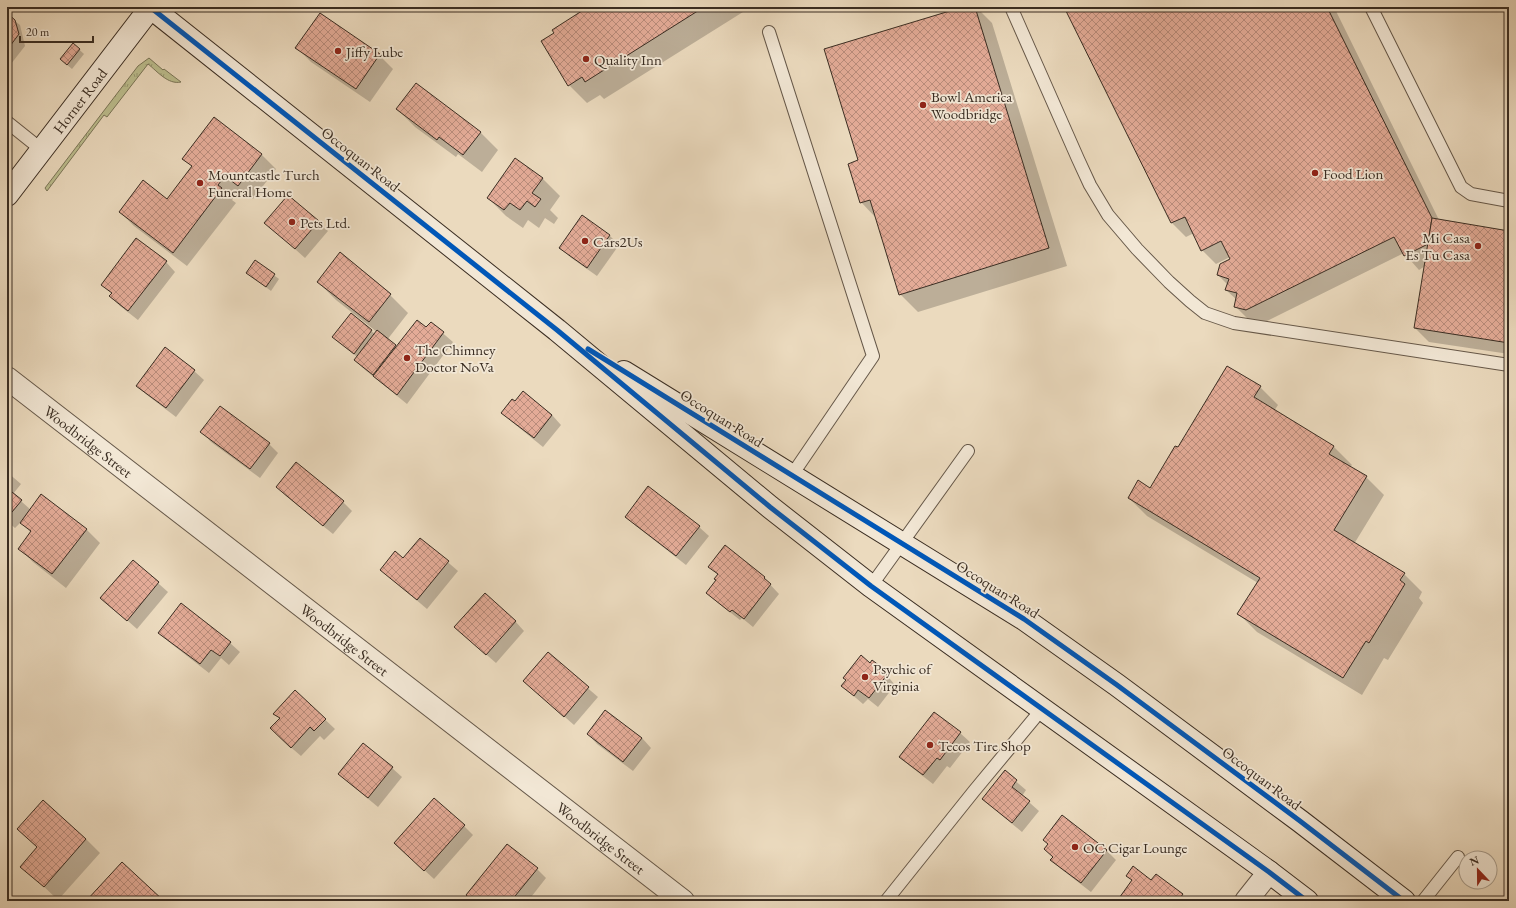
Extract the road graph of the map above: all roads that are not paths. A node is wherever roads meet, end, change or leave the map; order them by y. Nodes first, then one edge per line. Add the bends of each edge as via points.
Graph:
1 (151, 7) edge
2 (1011, 7) edge
3 (1371, 7) edge
4 (769, 32) dead end
5 (7, 122) edge
6 (42, 150) junction
7 (7, 195) edge
8 (1509, 201) edge
9 (557, 330) junction
10 (1509, 366) edge
11 (7, 378) edge
12 (968, 451) dead end
13 (792, 475) junction
14 (901, 543) junction
15 (871, 586) junction
16 (1042, 709) junction
17 (1458, 857) dead end
18 (1269, 872) junction
19 (683, 901) edge
20 (886, 901) edge
21 (1246, 901) edge
22 (1307, 901) edge
23 (1404, 901) edge
24 (1424, 901) edge

1 - 6 main road, Horner Road
1 - 9 main road, Occoquan Road
2 - 10 lane via 1090,185 1108,215 1169,282 1205,312 1234,323
3 - 8 lane via 1461,187 1471,194
4 - 13 lane via 873,356
5 - 6 lane
6 - 7 main road, Horner Road
9 - 13 main road, Occoquan Road
9 - 15 main road, Occoquan Road via 770,507
11 - 19 main road, Woodbridge Street
12 - 14 lane
13 - 14 main road, Occoquan Road
14 - 15 lane
14 - 23 main road, Occoquan Road via 1024,619 1118,685
15 - 16 main road, Occoquan Road
16 - 18 main road, Occoquan Road
16 - 20 lane
17 - 24 lane
18 - 21 main road
18 - 22 main road, Occoquan Road

